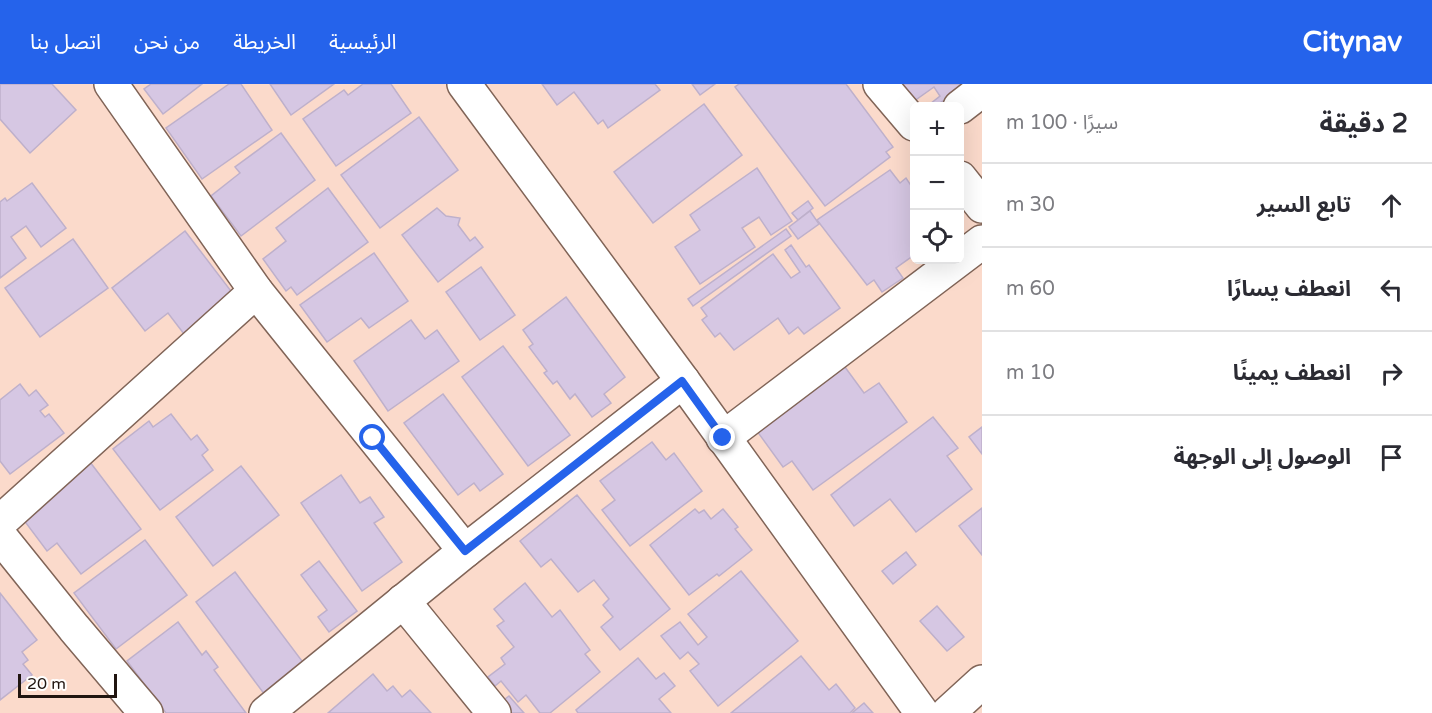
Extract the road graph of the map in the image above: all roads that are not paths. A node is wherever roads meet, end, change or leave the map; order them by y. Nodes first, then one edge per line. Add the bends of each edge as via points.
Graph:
1 (111, 84) edge
2 (464, 84) edge
3 (880, 84) edge
4 (982, 90) edge
5 (964, 104) edge
6 (910, 118) edge
7 (964, 183) edge
8 (982, 206) edge
9 (982, 243) edge
10 (256, 291) junction
11 (682, 381) junction
12 (723, 438) junction
13 (0, 522) edge
14 (0, 536) edge
15 (465, 551) junction
16 (403, 601) junction
17 (982, 681) edge
18 (146, 713) edge
19 (266, 713) edge
20 (494, 713) edge
21 (922, 713) edge
22 (948, 713) edge

1 - 10 street
2 - 11 street
3 - 6 street
4 - 5 street
7 - 8 street
9 - 12 street
10 - 13 street
10 - 15 street
11 - 12 street
11 - 15 street
12 - 21 street
14 - 18 street
15 - 16 street
16 - 19 street
16 - 20 street
17 - 22 street

